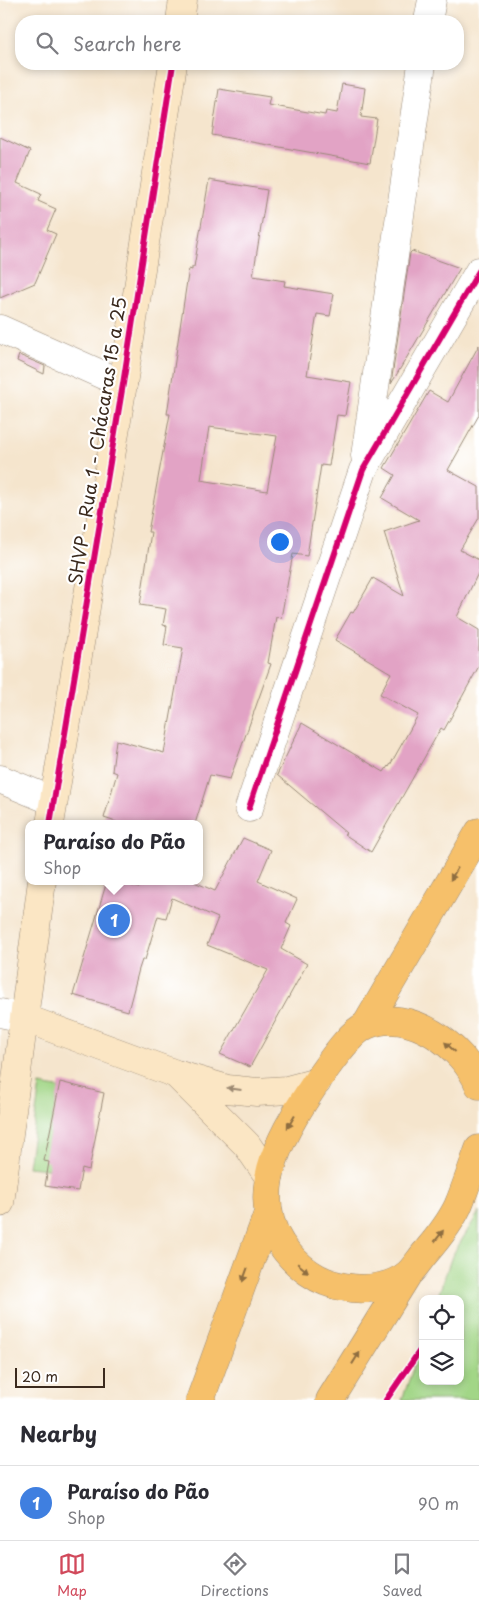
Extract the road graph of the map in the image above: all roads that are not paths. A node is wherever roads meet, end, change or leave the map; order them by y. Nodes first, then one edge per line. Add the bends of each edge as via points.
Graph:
1 (184, 0) edge
2 (432, 0) edge
3 (181, 15) edge
4 (429, 15) edge
5 (173, 70) edge
6 (421, 70) edge
7 (479, 271) edge
8 (0, 329) edge
9 (123, 384) junction
10 (363, 470) junction
11 (0, 780) edge
12 (249, 808) dead end
13 (51, 812) edge
14 (479, 832) edge
15 (41, 885) edge
16 (12, 1015) edge
17 (366, 1025) junction
18 (176, 1074) junction
19 (317, 1082) junction
20 (479, 1085) edge
21 (479, 1149) edge
22 (269, 1177) junction
23 (0, 1203) edge
24 (268, 1213) junction
25 (408, 1274) junction
26 (200, 1400) edge
27 (330, 1400) edge

1 - 3 street
2 - 4 street
5 - 9 street, SHVP - Rua 1 - Chácaras 15 a 25
6 - 10 street
7 - 10 street
8 - 9 street
9 - 13 street, SHVP - Rua 1 - Chácaras 15 a 25
10 - 12 street
11 - 13 street
14 -> 17 main road
15 - 16 street
16 - 18 street
16 - 23 street
17 - 19 main road via 347,1041
20 -> 17 main road via 468,1066 435,1035 404,1022 388,1020
19 -> 18 street via 287,1090 257,1092 227,1089
18 - 22 street via 247,1145
19 -> 22 main road via 286,1131
25 -> 21 main road via 446,1227 458,1206
22 - 24 main road
24 -> 25 main road via 288,1254 314,1276 332,1285 370,1289 388,1285
24 -> 26 main road
27 -> 25 main road

